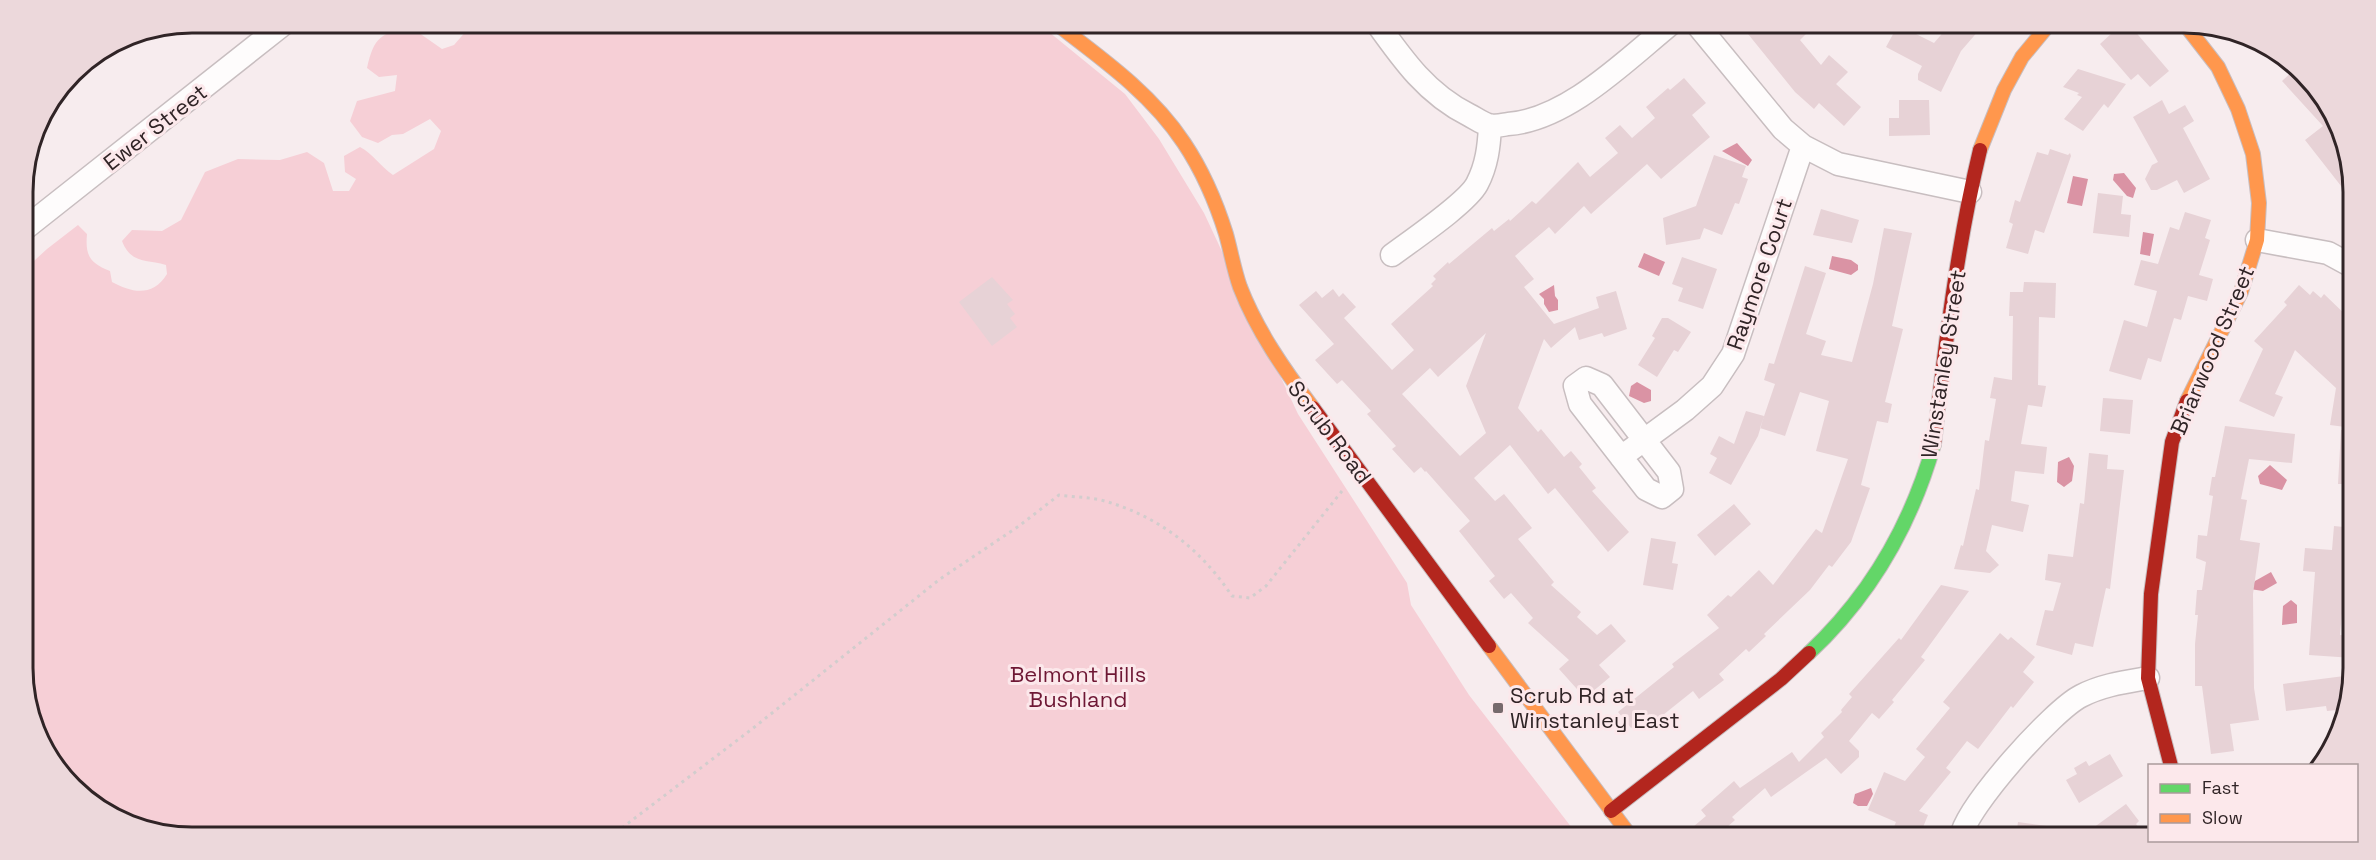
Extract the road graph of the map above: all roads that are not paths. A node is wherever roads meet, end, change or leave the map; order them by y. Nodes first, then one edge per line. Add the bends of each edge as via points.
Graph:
1 (272, 33) edge
2 (1068, 33) edge
3 (1384, 33) edge
4 (1659, 33) edge
5 (1704, 33) edge
6 (2042, 33) edge
7 (2192, 33) edge
8 (1490, 126) junction
9 (1803, 146) junction
10 (1970, 192) junction
11 (33, 222) edge
12 (2257, 240) junction
13 (1392, 255) dead end
14 (2343, 261) edge
15 (1645, 440) junction
16 (1621, 457) junction
17 (2148, 678) junction
18 (2171, 764) edge
19 (1611, 811) junction
20 (1623, 827) edge
21 (1963, 827) edge

1 - 11 street, Ewer Street
2 - 19 street, Scrub Road via 1134,85 1185,144 1223,225 1241,290 1261,333 1288,375
3 - 8 street via 1407,67 1432,92
4 - 8 street via 1587,91 1553,111 1520,123
5 - 9 street via 1783,129
6 - 10 street, Winstanley Street via 2022,57 2004,90 1983,139
7 - 12 street, Briarwood Street via 2218,67 2253,154 2259,203
8 - 13 street via 1489,153 1476,186
9 - 10 street via 1838,164
9 - 15 street, Raymore Court via 1733,354 1712,386
10 - 19 street, Winstanley Street via 1934,445 1913,507 1880,572 1837,627 1781,679
12 - 14 street via 2328,253
12 - 17 street, Briarwood Street via 2241,292 2190,394 2172,442 2151,594
15 - 16 street, Raymore Court
15 - 16 street via 1669,472 1672,489 1662,497 1646,489
15 - 16 street via 1602,385 1586,378 1575,386 1580,404
17 - 18 street, Briarwood Street
17 - 21 street via 2110,684 2081,696 2053,716 1978,802
19 - 20 street, Scrub Road

